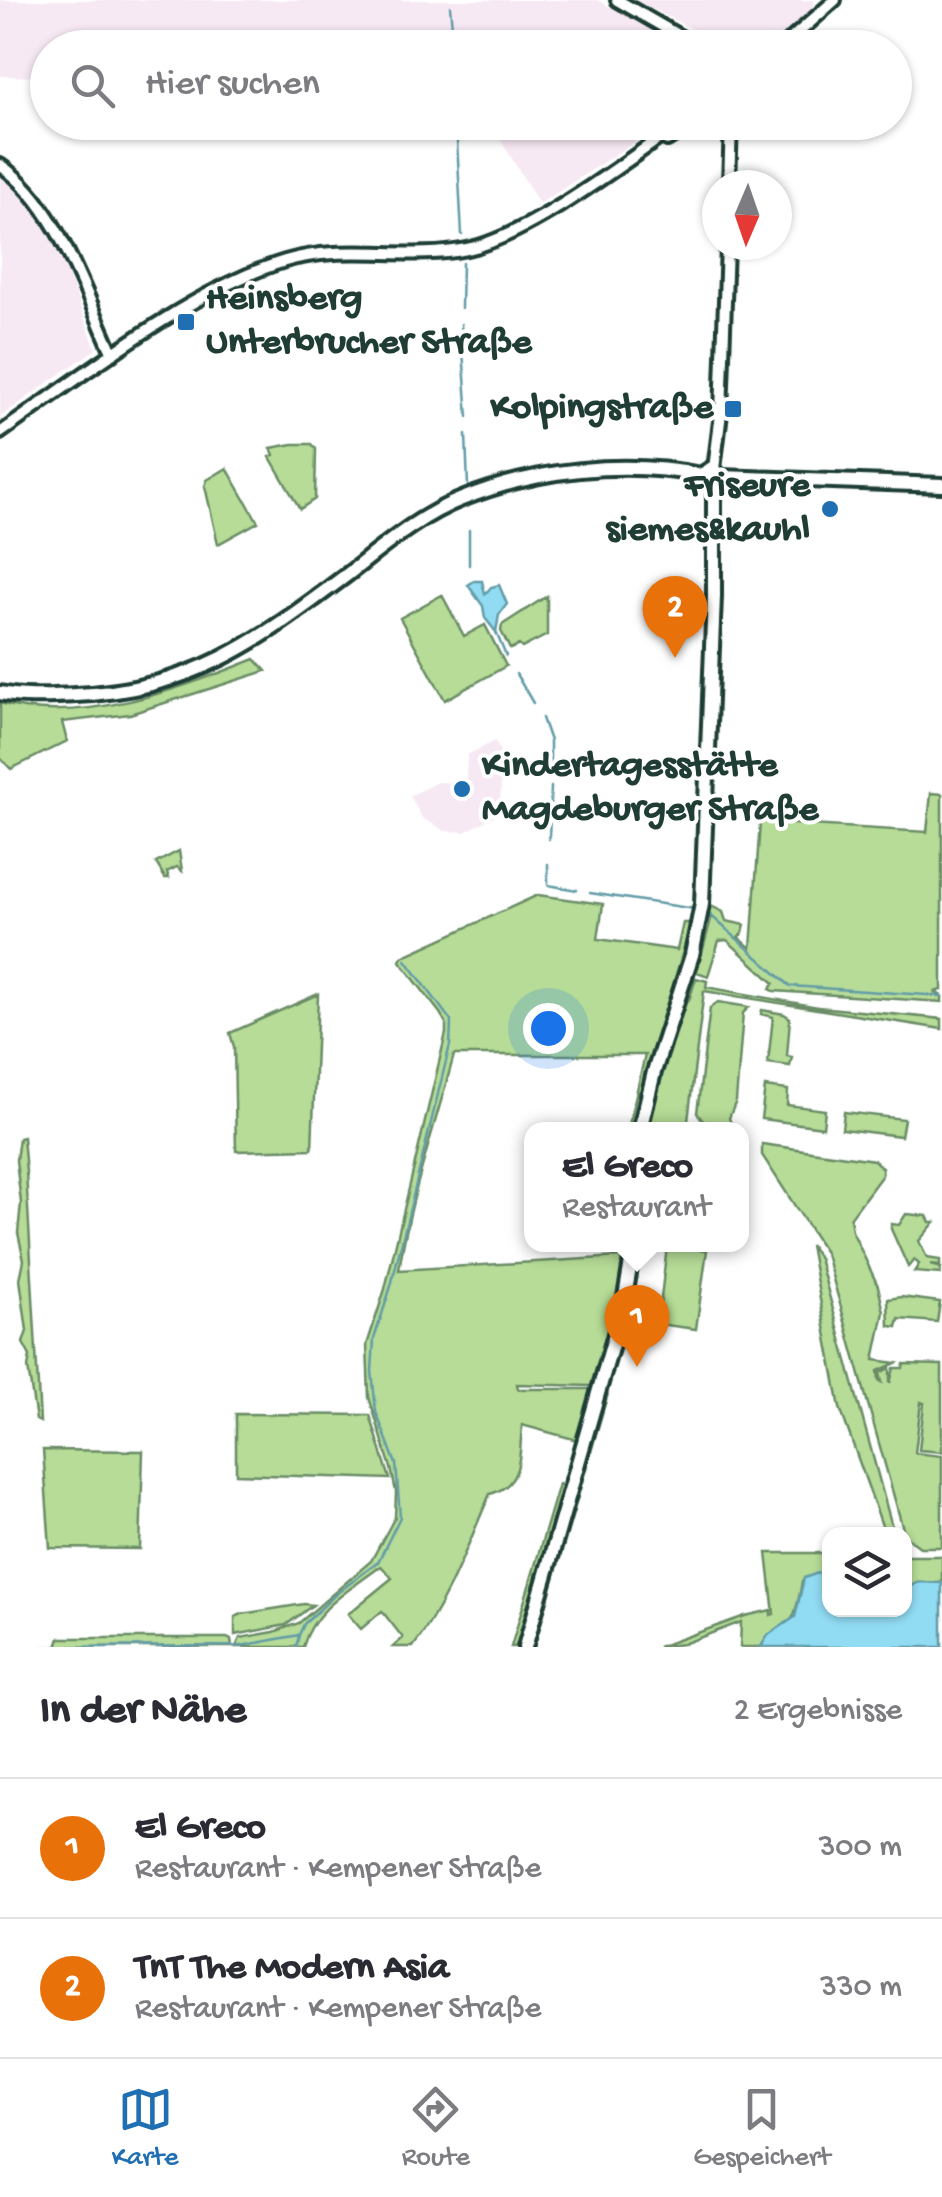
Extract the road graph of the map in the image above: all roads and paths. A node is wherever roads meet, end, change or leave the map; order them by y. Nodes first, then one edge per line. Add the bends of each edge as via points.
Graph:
1 (617, 0) edge
2 (835, 0) edge
3 (669, 30) edge
4 (801, 30) edge
5 (657, 140) edge
6 (662, 140) edge
7 (731, 140) edge
8 (643, 150) junction
9 (0, 165) edge
10 (730, 170) edge
11 (727, 260) edge
12 (113, 354) junction
13 (0, 433) edge
14 (713, 478) junction
15 (942, 484) edge
16 (0, 693) edge
17 (642, 1122) edge
18 (632, 1252) edge
19 (525, 1647) edge

1 - 3 street
2 - 4 street
5 - 8 street
6 - 8 street
7 - 10 street
8 - 12 street via 486,244 286,261 223,288
9 - 12 street via 58,232
11 - 14 street
12 - 13 street
14 - 15 main road
14 - 16 main road via 640,469 563,472 460,499 406,530 256,642 196,671 88,694
14 - 17 main road via 702,904
18 - 19 main road via 619,1324

